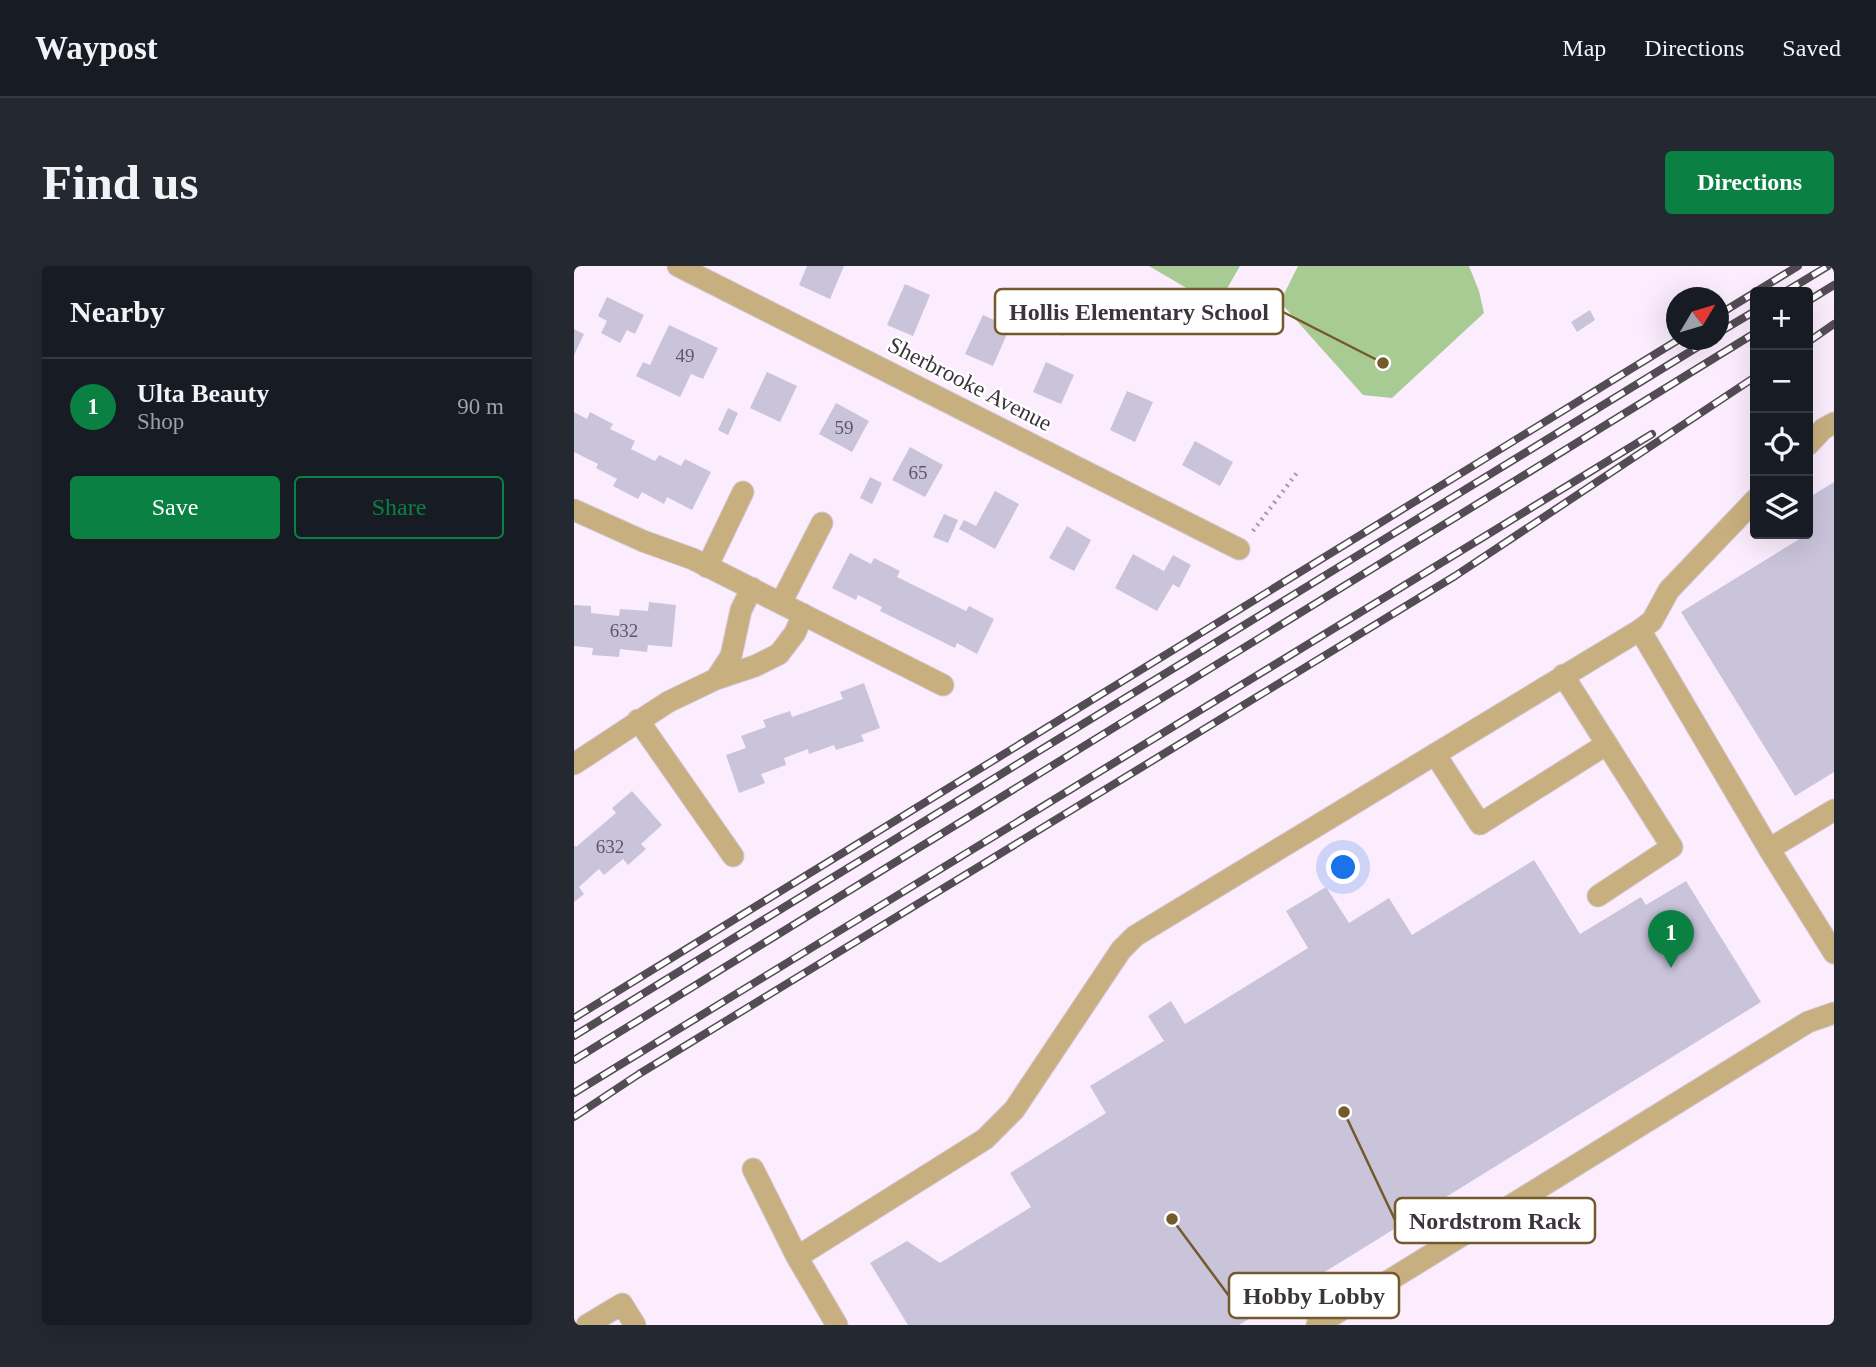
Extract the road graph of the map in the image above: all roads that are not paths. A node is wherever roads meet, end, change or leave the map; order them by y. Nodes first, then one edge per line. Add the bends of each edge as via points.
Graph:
1 (678, 266) edge
2 (1834, 423) edge
3 (1813, 440) edge
4 (743, 492) dead end
5 (1750, 505) edge
6 (574, 510) edge
7 (822, 523) dead end
8 (1239, 549) road end
9 (707, 566) junction
10 (752, 588) junction
11 (781, 603) junction
12 (803, 614) junction
13 (1640, 630) junction
14 (1563, 675) junction
15 (716, 678) junction
16 (943, 685) dead end
17 (638, 720) junction
18 (1607, 744) junction
19 (1435, 754) junction
20 (574, 764) edge
21 (1834, 810) edge
22 (1769, 849) junction
23 (733, 856) dead end
24 (1598, 896) dead end
25 (1834, 953) edge
26 (1834, 1013) edge
27 (753, 1169) dead end
28 (797, 1257) junction
29 (587, 1325) edge
30 (635, 1325) edge
31 (837, 1325) edge
32 (1317, 1325) edge

1 - 8 street, Sherbrooke Avenue
2 - 3 street
4 - 9 street
5 - 13 street via 1669,590 1652,621
6 - 9 street
7 - 11 street
9 - 10 street
10 - 11 street
10 - 15 street via 741,610 732,656
11 - 12 street
12 - 15 street via 779,654
12 - 16 street
13 - 14 street
13 - 22 street
14 - 18 street
14 - 19 street
15 - 17 street
17 - 20 street
17 - 23 street
18 - 19 street via 1480,824
18 - 24 street via 1672,847
19 - 28 street via 1135,936 1121,950 1014,1110 985,1139
21 - 22 street
22 - 25 street
26 - 32 street via 1808,1022
27 - 28 street
28 - 31 street
29 - 30 street via 622,1304

